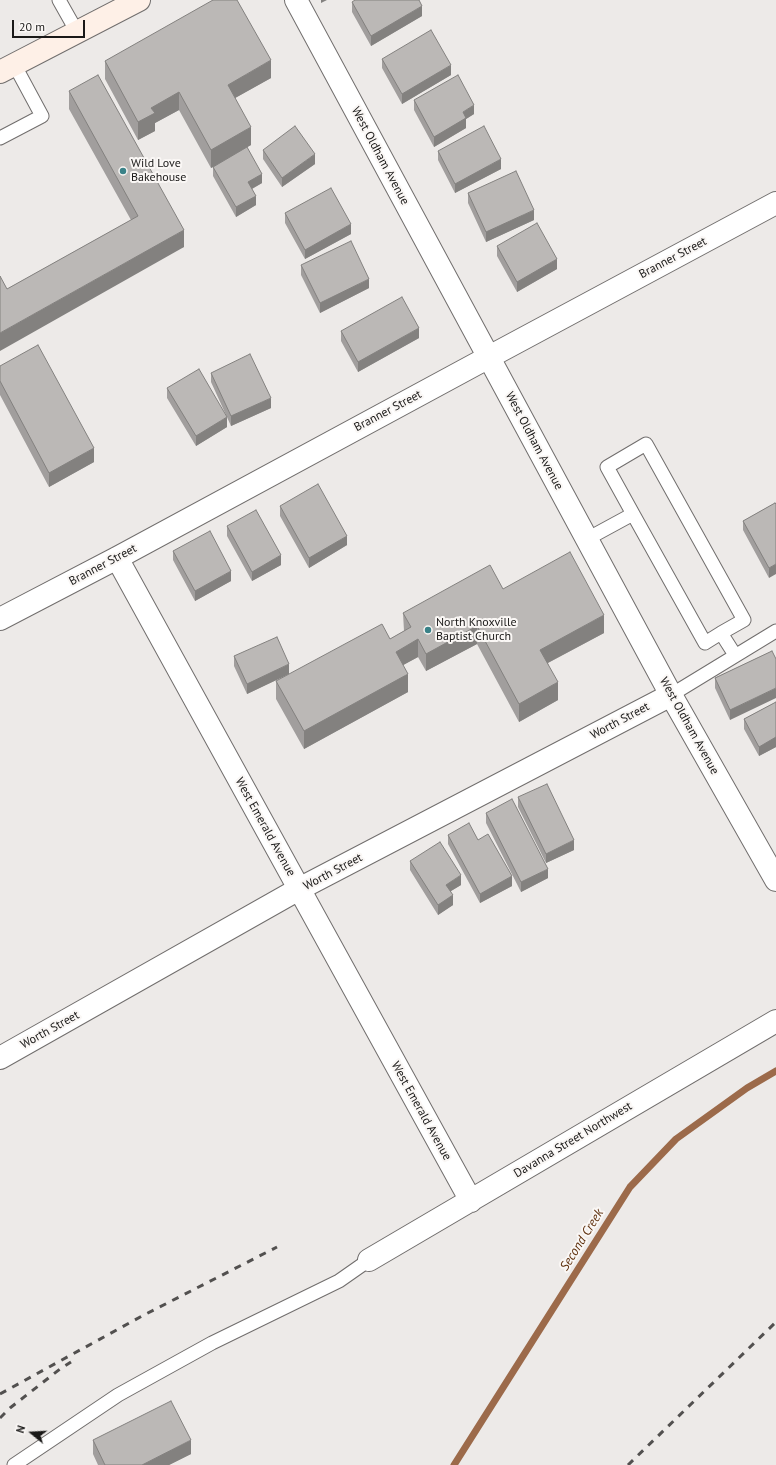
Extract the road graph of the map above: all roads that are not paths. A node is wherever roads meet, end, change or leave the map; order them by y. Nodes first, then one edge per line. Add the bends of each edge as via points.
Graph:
1 (59, 0) edge
2 (139, 0) edge
3 (296, 0) edge
4 (76, 32) junction
5 (7, 68) edge
6 (0, 138) edge
7 (776, 203) edge
8 (489, 356) junction
9 (633, 514) junction
10 (587, 539) junction
11 (117, 558) junction
12 (0, 619) edge
13 (776, 631) edge
14 (721, 633) junction
15 (735, 655) junction
16 (671, 695) junction
17 (776, 880) edge
18 (299, 890) junction
19 (776, 1021) edge
20 (0, 1058) edge
21 (471, 1200) junction
22 (370, 1260) joint
23 (14, 1465) edge

1 - 4 lane
2 - 4 main road
3 - 8 street, West Oldham Avenue
4 - 5 main road
5 - 6 lane via 42,116
7 - 8 street, Branner Street
8 - 10 street, West Oldham Avenue
8 - 11 street, Branner Street
9 - 10 lane
9 - 14 lane via 705,643
9 - 14 lane via 607,467 646,444 744,620
10 - 16 street, West Oldham Avenue
11 - 12 street, Branner Street
11 - 18 street, West Emerald Avenue
13 - 15 lane
14 - 15 lane
15 - 16 lane
16 - 17 street, West Oldham Avenue
16 - 18 street, Worth Street
18 - 20 street, Worth Street
18 - 21 street, West Emerald Avenue
19 - 21 street, Davanna Street Northwest
21 - 22 street, Davanna Street Northwest
22 - 23 lane via 339,1281 212,1343 118,1395

